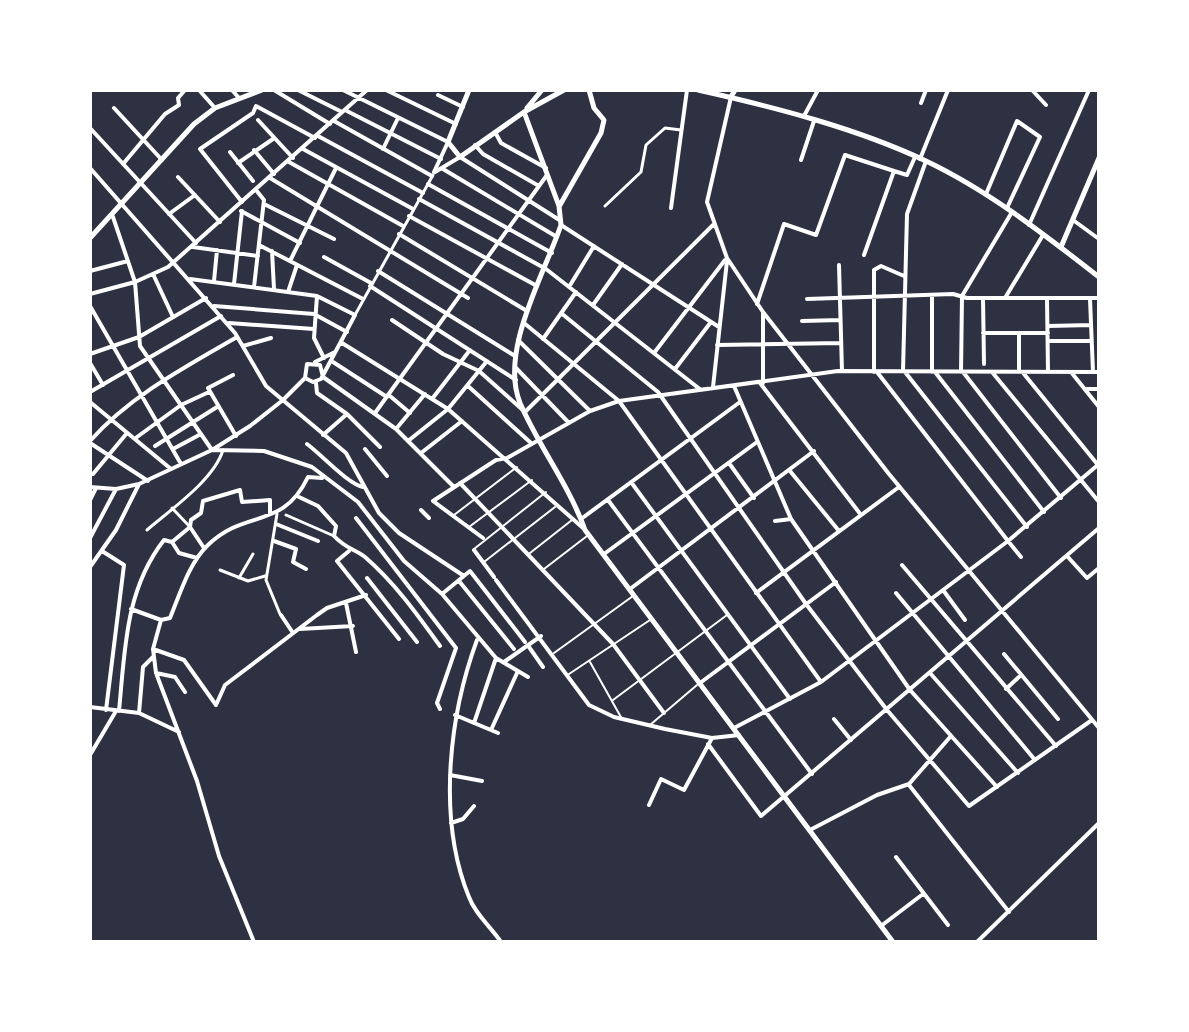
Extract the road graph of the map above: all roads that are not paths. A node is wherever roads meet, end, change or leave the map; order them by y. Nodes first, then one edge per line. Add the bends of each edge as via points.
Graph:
1 (185, 90) edge
2 (199, 90) edge
3 (232, 90) edge
4 (262, 90) edge
5 (274, 90) edge
6 (298, 90) edge
7 (343, 90) edge
8 (367, 90) edge
9 (386, 90) edge
10 (469, 90) edge
11 (542, 90) edge
12 (687, 90) edge
13 (698, 90) edge
14 (735, 90) edge
15 (818, 90) edge
16 (926, 90) edge
17 (948, 90) edge
18 (1032, 90) edge
19 (1089, 90) edge
20 (559, 91) edge
21 (587, 91) edge
22 (438, 95) dead end
23 (731, 97) junction
24 (239, 98) junction
25 (359, 98) junction
26 (921, 103) dead end
27 (1046, 105) dead end
28 (463, 107) junction
29 (114, 108) dead end
30 (215, 108) junction
31 (344, 112) junction
32 (524, 112) junction
33 (398, 118) junction
34 (803, 118) junction
35 (258, 120) dead end
36 (814, 121) junction
37 (332, 123) junction
38 (456, 124) junction
39 (90, 128) edge
40 (681, 130) junction
41 (495, 132) junction
42 (390, 134) junction
43 (316, 137) junction
44 (273, 139) junction
45 (143, 140) junction
46 (448, 142) junction
47 (475, 145) junction
48 (303, 149) junction
49 (383, 149) junction
50 (254, 150) junction
51 (230, 152) dead end
52 (460, 157) junction
53 (441, 159) junction
54 (920, 159) junction
55 (162, 160) junction
56 (291, 160) junction
57 (801, 160) dead end
58 (1098, 162) edge
59 (238, 163) junction
60 (123, 164) junction
61 (90, 168) edge
62 (336, 168) junction
63 (443, 169) junction
64 (547, 171) junction
65 (894, 171) junction
66 (433, 174) junction
67 (272, 176) junction
68 (178, 177) dead end
69 (253, 181) dead end
70 (142, 184) junction
71 (328, 184) junction
72 (428, 184) junction
73 (539, 186) junction
74 (256, 190) junction
75 (423, 193) junction
76 (986, 194) junction
77 (195, 195) junction
78 (419, 199) junction
79 (529, 200) junction
80 (242, 202) junction
81 (264, 204) junction
82 (123, 205) junction
83 (316, 206) junction
84 (559, 206) junction
85 (605, 206) dead end
86 (236, 208) junction
87 (671, 208) dead end
88 (413, 209) junction
89 (1009, 210) junction
90 (242, 211) junction
91 (169, 214) junction
92 (518, 215) junction
93 (409, 216) junction
94 (113, 217) junction
95 (1073, 220) junction
96 (220, 222) junction
97 (262, 223) junction
98 (561, 223) junction
99 (308, 225) junction
100 (713, 225) junction
101 (1029, 225) junction
102 (403, 226) junction
103 (508, 229) junction
104 (399, 234) junction
105 (1043, 235) junction
106 (557, 237) junction
107 (90, 238) edge
108 (334, 239) dead end
109 (1099, 239) edge
110 (300, 243) junction
111 (498, 243) junction
112 (194, 245) junction
113 (259, 245) junction
114 (594, 246) junction
115 (1061, 247) junction
116 (217, 250) junction
117 (390, 250) junction
118 (272, 251) junction
119 (237, 252) junction
120 (552, 253) junction
121 (864, 255) dead end
122 (258, 256) junction
123 (324, 257) dead end
124 (487, 258) junction
125 (727, 258) junction
126 (128, 261) junction
127 (290, 261) junction
128 (175, 262) junction
129 (622, 264) junction
130 (297, 265) junction
131 (839, 265) dead end
132 (546, 269) junction
133 (90, 271) edge
134 (378, 271) junction
135 (153, 274) junction
136 (904, 276) junction
137 (1099, 277) edge
138 (473, 278) junction
139 (190, 279) junction
140 (214, 281) junction
141 (135, 282) junction
142 (234, 284) junction
143 (370, 284) junction
144 (653, 284) junction
145 (539, 286) junction
146 (254, 287) junction
147 (569, 287) junction
148 (274, 290) junction
149 (288, 292) junction
150 (576, 292) junction
151 (90, 294) edge
152 (462, 294) junction
153 (932, 295) junction
154 (317, 296) junction
155 (962, 296) junction
156 (873, 297) junction
157 (903, 297) junction
158 (206, 298) junction
159 (468, 298) dead end
160 (839, 298) junction
161 (983, 298) junction
162 (1005, 298) junction
163 (1090, 298) junction
164 (1099, 298) edge
165 (363, 299) junction
166 (807, 299) dead end
167 (1047, 299) junction
168 (757, 304) junction
169 (593, 305) junction
170 (90, 306) edge
171 (213, 306) junction
172 (688, 307) junction
173 (528, 312) junction
174 (763, 312) junction
175 (561, 313) junction
176 (314, 314) junction
177 (447, 314) junction
178 (355, 315) junction
179 (221, 316) junction
180 (173, 317) junction
181 (392, 320) dead end
182 (840, 320) junction
183 (99, 321) junction
184 (615, 321) junction
185 (802, 321) dead end
186 (711, 322) junction
187 (227, 323) junction
188 (524, 323) junction
189 (90, 325) edge
190 (1091, 325) junction
191 (1048, 326) junction
192 (719, 327) junction
193 (314, 329) junction
194 (437, 329) junction
195 (347, 332) junction
196 (983, 333) junction
197 (1019, 333) junction
198 (1048, 333) junction
199 (139, 337) junction
200 (237, 337) junction
201 (271, 338) dead end
202 (543, 339) junction
203 (518, 340) junction
204 (595, 341) junction
205 (1048, 341) junction
206 (1092, 341) junction
207 (342, 343) junction
208 (427, 343) junction
209 (841, 343) junction
210 (787, 344) junction
211 (112, 345) junction
212 (717, 345) junction
213 (763, 345) junction
214 (243, 346) junction
215 (470, 350) junction
216 (338, 351) junction
217 (654, 353) junction
218 (90, 354) edge
219 (516, 356) junction
220 (149, 358) junction
221 (324, 358) junction
222 (487, 361) junction
223 (315, 362) junction
224 (333, 362) junction
225 (460, 362) junction
226 (90, 363) edge
227 (573, 363) junction
228 (984, 364) dead end
229 (516, 368) junction
230 (675, 369) junction
231 (127, 370) junction
232 (479, 371) junction
233 (842, 371) junction
234 (875, 372) junction
235 (904, 372) junction
236 (934, 372) junction
237 (962, 372) junction
238 (992, 372) junction
239 (1021, 372) junction
240 (1048, 372) junction
241 (1071, 372) junction
242 (1096, 372) edge
243 (233, 375) dead end
244 (812, 375) junction
245 (323, 377) junction
246 (305, 378) junction
247 (402, 379) junction
248 (164, 380) junction
249 (516, 380) junction
250 (557, 380) junction
251 (316, 382) junction
252 (761, 383) junction
253 (103, 385) junction
254 (468, 386) junction
255 (734, 386) junction
256 (713, 389) junction
257 (1085, 389) junction
258 (1099, 389) edge
259 (701, 390) junction
260 (90, 392) edge
261 (209, 392) junction
262 (425, 394) junction
263 (142, 395) junction
264 (542, 395) junction
265 (388, 396) junction
266 (660, 396) junction
267 (432, 399) junction
268 (283, 400) junction
269 (619, 401) junction
270 (90, 402) edge
271 (740, 402) junction
272 (181, 405) junction
273 (218, 407) junction
274 (1099, 407) edge
275 (448, 409) junction
276 (590, 411) junction
277 (525, 412) junction
278 (375, 413) junction
279 (410, 413) junction
280 (347, 414) junction
281 (110, 418) junction
282 (157, 421) junction
283 (192, 421) junction
284 (462, 421) junction
285 (569, 423) junction
286 (396, 429) junction
287 (127, 432) junction
288 (201, 434) junction
289 (323, 435) junction
290 (236, 436) junction
291 (137, 437) junction
292 (166, 438) junction
293 (540, 438) junction
294 (689, 439) junction
295 (408, 441) junction
296 (90, 442) edge
297 (757, 442) junction
298 (531, 443) junction
299 (307, 444) dead end
300 (155, 446) dead end
301 (380, 447) dead end
302 (173, 449) junction
303 (365, 449) dead end
304 (212, 450) junction
305 (223, 450) junction
306 (814, 451) junction
307 (421, 453) junction
308 (108, 455) junction
309 (507, 458) junction
310 (660, 459) junction
311 (729, 463) junction
312 (181, 464) junction
313 (1099, 464) edge
314 (517, 467) junction
315 (171, 469) junction
316 (790, 470) junction
317 (93, 474) dead end
318 (713, 474) junction
319 (387, 476) dead end
320 (325, 479) junction
321 (532, 480) junction
322 (1081, 480) junction
323 (148, 481) junction
324 (631, 482) junction
325 (774, 482) junction
326 (460, 483) junction
327 (139, 484) junction
328 (93, 487) edge
329 (363, 487) junction
330 (454, 487) junction
331 (899, 487) junction
332 (116, 489) junction
333 (546, 492) junction
334 (367, 495) junction
335 (686, 495) junction
336 (299, 496) junction
337 (754, 498) junction
338 (1061, 498) junction
339 (1098, 498) edge
340 (476, 499) junction
341 (90, 500) edge
342 (608, 500) junction
343 (358, 502) junction
344 (558, 505) junction
345 (172, 508) junction
346 (738, 509) junction
347 (421, 510) dead end
348 (489, 512) junction
349 (1044, 512) junction
350 (379, 513) junction
351 (277, 514) junction
352 (270, 515) junction
353 (286, 515) dead end
354 (861, 515) junction
355 (453, 516) junction
356 (657, 516) junction
357 (373, 517) junction
358 (356, 518) dead end
359 (429, 518) dead end
360 (581, 519) junction
361 (791, 519) junction
362 (573, 520) junction
363 (775, 521) dead end
364 (276, 524) junction
365 (391, 524) junction
366 (502, 525) junction
367 (190, 527) junction
368 (468, 527) junction
369 (1027, 527) junction
370 (1099, 528) edge
371 (711, 529) junction
372 (147, 530) dead end
373 (839, 531) junction
374 (384, 532) junction
375 (587, 532) junction
376 (632, 533) junction
377 (334, 536) junction
378 (90, 538) edge
379 (483, 538) junction
380 (514, 538) junction
381 (274, 541) junction
382 (318, 541) dead end
383 (1008, 541) junction
384 (172, 542) junction
385 (204, 548) junction
386 (474, 550) joint
387 (682, 550) junction
388 (814, 550) junction
389 (102, 551) junction
390 (349, 551) junction
391 (253, 554) dead end
392 (529, 554) junction
393 (604, 554) junction
394 (1067, 556) junction
395 (1021, 557) dead end
396 (197, 558) junction
397 (484, 563) junction
398 (902, 565) dead end
399 (90, 567) edge
400 (658, 568) junction
401 (1099, 568) edge
402 (306, 569) dead end
403 (543, 569) junction
404 (220, 570) dead end
405 (968, 571) junction
406 (784, 572) junction
407 (266, 575) junction
408 (464, 576) junction
409 (239, 578) junction
410 (367, 578) dead end
411 (459, 581) junction
412 (836, 582) junction
413 (943, 590) junction
414 (633, 592) junction
415 (756, 593) junction
416 (896, 593) dead end
417 (442, 594) junction
418 (366, 595) junction
419 (930, 600) junction
420 (346, 603) junction
421 (806, 604) junction
422 (131, 609) junction
423 (1001, 612) junction
424 (729, 613) junction
425 (281, 615) joint
426 (911, 615) junction
427 (653, 618) junction
428 (161, 620) junction
429 (965, 620) dead end
430 (594, 624) junction
431 (779, 624) junction
432 (353, 626) junction
433 (295, 631) junction
434 (705, 631) junction
435 (541, 636) junction
436 (399, 639) dead end
437 (477, 640) junction
438 (417, 642) dead end
439 (877, 642) junction
440 (966, 642) junction
441 (752, 644) junction
442 (614, 645) junction
443 (440, 646) dead end
444 (153, 649) junction
445 (514, 649) dead end
446 (356, 652) dead end
447 (553, 653) junction
448 (677, 653) junction
449 (1004, 654) dead end
450 (153, 657) junction
451 (496, 658) junction
452 (948, 658) junction
453 (589, 661) junction
454 (850, 661) junction
455 (504, 662) junction
456 (728, 662) junction
457 (543, 667) dead end
458 (156, 673) junction
459 (517, 673) junction
460 (930, 673) junction
461 (568, 675) junction
462 (1021, 675) junction
463 (528, 677) dead end
464 (640, 681) junction
465 (821, 682) junction
466 (700, 683) junction
467 (1006, 689) junction
468 (910, 690) junction
469 (185, 692) dead end
470 (790, 699) junction
471 (613, 700) junction
472 (90, 707) edge
473 (440, 709) dead end
474 (106, 710) junction
475 (887, 710) junction
476 (117, 711) junction
477 (139, 713) junction
478 (664, 713) junction
479 (765, 713) junction
480 (455, 715) junction
481 (622, 719) junction
482 (834, 719) dead end
483 (1058, 719) dead end
484 (1092, 720) junction
485 (474, 723) junction
486 (649, 726) junction
487 (734, 728) junction
488 (1099, 728) edge
489 (491, 730) junction
490 (180, 733) junction
491 (498, 733) dead end
492 (739, 735) junction
493 (951, 736) junction
494 (712, 738) junction
495 (851, 740) junction
496 (708, 744) junction
497 (1056, 746) junction
498 (90, 755) edge
499 (1035, 760) junction
500 (931, 762) junction
501 (1018, 773) junction
502 (812, 774) junction
503 (450, 775) junction
504 (482, 781) dead end
505 (909, 784) junction
506 (997, 787) junction
507 (785, 796) junction
508 (649, 805) dead end
509 (474, 806) dead end
510 (451, 823) junction
511 (1099, 823) edge
512 (810, 830) junction
513 (896, 857) dead end
514 (923, 894) junction
515 (1009, 912) junction
516 (948, 925) dead end
517 (881, 926) junction
518 (254, 942) edge
519 (501, 942) edge
520 (893, 942) edge
521 (977, 942) edge

1 - 45 street via 179,105
2 - 30 street
3 - 24 street
4 - 24 street
5 - 37 street
6 - 31 street
7 - 25 street
8 - 25 street
9 - 38 street
10 - 28 street
11 - 32 street
12 - 40 street
13 - 23 street
14 - 23 street
15 - 34 street
16 - 26 street
17 - 54 street
18 - 27 street
19 - 101 street
20 - 32 street
21 - 84 street via 604,120 601,133
22 - 28 street
23 - 34 street
23 - 100 street via 707,202
24 - 30 street
25 - 31 street
25 - 33 street
28 - 38 street
29 - 45 street
30 - 55 street
31 - 37 street
31 - 42 street
32 - 41 street
32 - 64 street
33 - 42 street
33 - 46 street
34 - 36 street
35 - 44 street
36 - 54 street
36 - 57 street
37 - 43 street
37 - 49 street
38 - 46 street
39 - 60 street
40 - 85 street via 665,128 646,145 641,172
40 - 87 street
41 - 47 street
41 - 64 street via 501,143
42 - 49 street
42 - 53 street
43 - 48 street
43 - 75 street
43 - 80 street via 256,106 200,149
44 - 50 street
44 - 56 street
45 - 55 street
45 - 60 street
46 - 52 street
46 - 53 street
47 - 52 street
47 - 73 street
48 - 56 street
48 - 62 street
49 - 66 street
50 - 59 street
50 - 67 street
51 - 59 street
52 - 63 street
52 - 79 street
53 - 66 street
54 - 65 street via 907,175
54 - 76 street
54 - 136 street via 907,214
55 - 70 street
56 - 67 street
56 - 71 street
58 - 95 street
59 - 69 street
60 - 70 street
61 - 82 street
62 - 71 street
62 - 88 street
63 - 66 street
63 - 92 street
64 - 73 street
64 - 84 street
65 - 121 street
65 - 168 street via 845,155 816,235 784,224
66 - 72 street
67 - 74 street
67 - 83 street
68 - 77 street
70 - 82 street
70 - 91 street
71 - 83 street
71 - 102 street
72 - 75 street
72 - 103 street
73 - 79 street
74 - 80 street
74 - 81 street
75 - 78 street
76 - 89 street
76 - 89 street via 1017,121 1040,137
77 - 91 street
77 - 96 street
78 - 88 street
78 - 111 street
79 - 92 street
79 - 98 street
80 - 86 street
81 - 97 street
81 - 99 street
82 - 94 street
82 - 128 street
83 - 99 street
83 - 117 street
84 - 98 street
86 - 90 street
86 - 96 street
88 - 93 street
89 - 101 street
89 - 155 street
90 - 97 street
90 - 119 street
91 - 112 street
92 - 103 street
92 - 106 street
93 - 102 street
93 - 124 street
94 - 107 street
94 - 126 street
95 - 109 street
95 - 115 street
96 - 112 street
97 - 110 street
97 - 113 street
98 - 106 street
98 - 114 street
99 - 108 street
99 - 110 street
100 - 125 street
100 - 144 street
101 - 105 street
102 - 104 street
103 - 111 street
103 - 120 street
104 - 117 street
104 - 138 street
105 - 115 street
105 - 162 street
106 - 120 street
110 - 127 street
111 - 124 street
111 - 132 street
112 - 116 street
112 - 128 street
113 - 118 street
113 - 122 street
114 - 129 street
114 - 147 street
115 - 137 street
116 - 119 street
116 - 140 street
117 - 134 street
117 - 152 street
118 - 127 street
118 - 148 street
119 - 122 street
119 - 142 street
120 - 132 street
122 - 146 street
123 - 143 street
124 - 138 street
124 - 145 street
125 - 168 street
125 - 172 street
125 - 192 street
126 - 133 street
126 - 141 street
127 - 130 street
128 - 135 street
128 - 139 street
129 - 144 street
129 - 169 street
130 - 149 street
130 - 165 street
131 - 160 street
132 - 145 street
132 - 147 street
134 - 143 street
134 - 177 street
135 - 141 street
135 - 180 street
136 - 156 street via 875,267
136 - 157 street
138 - 152 street
138 - 173 street
139 - 140 street
139 - 158 street
140 - 142 street
141 - 151 street
141 - 199 street
142 - 146 street
143 - 165 street
143 - 194 street
144 - 172 street
144 - 184 street
145 - 173 street
146 - 148 street
147 - 150 street
148 - 149 street
149 - 154 street
150 - 169 street
150 - 175 street
152 - 159 street
152 - 177 street
153 - 155 street
153 - 157 street
153 - 236 street
154 - 176 street
154 - 178 street
155 - 161 street
155 - 237 street
156 - 157 street
156 - 160 street
156 - 234 street
157 - 235 street
158 - 171 street
158 - 180 street
160 - 166 street
160 - 182 street
161 - 162 street
161 - 196 street
162 - 167 street
163 - 164 street
163 - 167 street
163 - 190 street
165 - 178 street
167 - 191 street
168 - 174 street
169 - 184 street
170 - 183 street
171 - 176 street
171 - 179 street
172 - 186 street
172 - 217 street
173 - 188 street
174 - 210 street
174 - 213 street
175 - 202 street
175 - 204 street
176 - 193 street
176 - 195 street
177 - 194 street
177 - 219 street
178 - 195 street
179 - 187 street
179 - 220 street
180 - 199 street
181 - 208 street
182 - 185 street
182 - 209 street
183 - 189 street
183 - 211 street
184 - 204 street
184 - 217 street
186 - 192 street
186 - 230 street
187 - 193 street
187 - 200 street
188 - 202 street
188 - 203 street
190 - 191 street
190 - 206 street
191 - 198 street
192 - 212 street
193 - 221 street
194 - 208 street
194 - 215 street
195 - 207 street
196 - 197 street
196 - 228 street
197 - 198 street
197 - 239 street
198 - 205 street
199 - 211 street
199 - 220 street
200 - 214 street
200 - 248 street
201 - 214 street
202 - 227 street
203 - 219 street
203 - 250 street
204 - 227 street
204 - 266 street
205 - 206 street
205 - 240 street
206 - 242 street
207 - 216 street
207 - 247 street
208 - 225 street
208 - 247 street
209 - 210 street
209 - 233 street
210 - 213 street
210 - 244 street
211 - 218 street
211 - 231 street
212 - 213 street
212 - 256 street
213 - 252 street
214 - 268 street via 266,386
215 - 222 street
215 - 225 street
216 - 221 street
216 - 224 street
217 - 230 street
219 - 229 street
220 - 231 street
220 - 248 street
221 - 223 street
222 - 232 street
222 - 249 street
223 - 245 street
223 - 246 street via 305,367
224 - 245 street
224 - 265 street
225 - 232 street
225 - 267 street
226 - 253 street
227 - 250 street
227 - 269 street
229 - 249 street
229 - 264 street
230 - 259 street
231 - 253 street
231 - 263 street
232 - 254 street
232 - 277 street
233 - 234 street
233 - 244 street
234 - 235 street
234 - 383 street
235 - 236 street
235 - 369 street
236 - 237 street
236 - 349 street
237 - 238 street
237 - 338 street
238 - 239 street
238 - 322 street
239 - 240 street
239 - 313 street
240 - 241 street
241 - 242 street
241 - 257 street
243 - 261 street
244 - 252 street
244 - 331 street
245 - 251 street
245 - 278 street
246 - 251 street
246 - 268 street
247 - 262 street
247 - 265 street
248 - 263 street
248 - 272 street
249 - 277 street
250 - 264 street
250 - 276 street
251 - 280 street via 317,393
252 - 255 street
252 - 306 street
253 - 260 street
254 - 275 street
254 - 298 street
255 - 256 street
255 - 271 street
256 - 259 street
257 - 258 street
257 - 274 street
259 - 266 street
261 - 272 street
261 - 273 street
262 - 267 street
262 - 279 street
263 - 281 street
263 - 282 street
264 - 277 street
264 - 285 street
265 - 278 street
265 - 279 street
266 - 269 street
266 - 294 street
267 - 275 street
268 - 289 street
268 - 290 street
269 - 276 street
269 - 310 street
270 - 281 street
271 - 294 street
271 - 297 street
272 - 282 street
272 - 283 street
273 - 283 street
273 - 290 street
275 - 284 street
275 - 295 street
276 - 285 street
277 - 293 street
278 - 286 street
279 - 286 street
280 - 289 street
280 - 301 street
281 - 287 street
281 - 296 street
282 - 291 street
282 - 292 street
283 - 288 street
283 - 292 street
284 - 307 street
284 - 309 street
285 - 293 street
286 - 295 street
287 - 291 street
287 - 308 street
288 - 302 street
288 - 304 street
289 - 329 street via 346,453
290 - 304 street
291 - 315 street
292 - 300 street
292 - 302 street
293 - 298 street
293 - 360 street
294 - 310 street
294 - 318 street
295 - 307 street
296 - 308 street
297 - 311 street
297 - 325 street
298 - 309 street
299 - 329 street via 353,485
302 - 312 street
303 - 319 street
304 - 305 street
304 - 312 street
305 - 320 street via 278,455 312,467
305 - 345 street via 201,483
306 - 316 street
306 - 354 street
307 - 330 street
308 - 317 street
308 - 323 street
309 - 314 street
309 - 326 street
310 - 324 street
310 - 335 street
311 - 318 street
311 - 337 street
312 - 315 street
313 - 322 street
314 - 321 street
314 - 340 lane
315 - 323 street
316 - 325 street
316 - 373 street
318 - 335 street
318 - 346 street
320 - 336 street via 308,477
320 - 343 street
321 - 333 street
321 - 348 lane
322 - 338 street
322 - 339 street
323 - 327 street
324 - 342 street
324 - 356 street
325 - 337 street
325 - 361 street
326 - 330 street
326 - 340 street
327 - 332 street
327 - 389 street
328 - 332 street
328 - 341 street
329 - 334 street
330 - 355 street via 433,501
331 - 354 street
331 - 405 street
332 - 378 street
333 - 344 street
333 - 366 lane
334 - 343 street
334 - 350 street
335 - 356 street
335 - 371 street
336 - 351 street
336 - 377 street via 318,506 336,526
337 - 346 street
338 - 349 street
340 - 348 street
340 - 355 lane
342 - 360 street
342 - 376 street
343 - 357 street
344 - 362 street
344 - 380 lane
345 - 367 street
345 - 372 street
346 - 371 street
346 - 406 street
347 - 359 street
348 - 366 street
348 - 368 lane
349 - 369 street
350 - 357 street
350 - 365 street
351 - 352 street
351 - 364 street
352 - 367 street via 270,500 242,502 240,490 203,501
352 - 385 street via 229,529
353 - 377 street
354 - 373 street
355 - 368 street
356 - 376 street
356 - 387 street
357 - 374 street
358 - 473 street via 456,648 437,703
360 - 375 street
361 - 363 street
361 - 388 street
362 - 375 street
362 - 392 lane
364 - 381 street
364 - 382 street
365 - 374 street
365 - 408 street
366 - 379 lane
366 - 380 street
367 - 384 street
367 - 385 street
368 - 379 street
369 - 383 street
370 - 394 street
371 - 387 street
371 - 415 street
373 - 388 street
374 - 417 street via 404,561
375 - 393 street
375 - 403 lane
376 - 393 street
376 - 400 street
377 - 390 street
379 - 386 lane
380 - 392 street
380 - 397 lane
381 - 402 street via 296,549 293,562
381 - 407 street
383 - 395 street
383 - 405 street
384 - 396 street via 179,553
384 - 422 street via 164,540 141,573
385 - 396 street
386 - 397 street
387 - 400 street
387 - 424 street
388 - 406 street
388 - 412 street
389 - 399 street
389 - 474 street via 124,565
390 - 418 street via 337,561
390 - 443 street via 361,554 401,593
391 - 409 street
392 - 403 street
393 - 414 street
394 - 401 street via 1087,578
394 - 423 street
396 - 428 street via 170,618
397 - 435 street
398 - 419 street
400 - 414 street
400 - 434 street
403 - 430 street
404 - 409 street
405 - 413 street
405 - 423 street
406 - 415 street
406 - 421 street
407 - 409 street via 253,582
407 - 425 street
408 - 411 street
408 - 457 street via 470,571
410 - 438 street
411 - 417 street
411 - 445 street
412 - 421 street
412 - 439 street
413 - 419 street
413 - 429 street
414 - 427 street
414 - 430 lane
415 - 431 street
416 - 426 street
417 - 437 street
418 - 420 street
418 - 436 street
419 - 426 street
419 - 440 street
420 - 432 street
420 - 433 street via 327,608
421 - 431 street
421 - 454 street
422 - 428 street
422 - 476 street
423 - 440 street
423 - 484 street
424 - 434 lane
424 - 441 street
425 - 433 street
426 - 439 street
426 - 452 street
427 - 442 lane
427 - 448 street
428 - 444 street
430 - 442 street
430 - 447 lane
431 - 441 street
431 - 465 street
432 - 433 street
432 - 446 street
433 - 444 street via 225,685 216,705 184,660
434 - 448 lane
434 - 456 street
435 - 447 street
435 - 455 street
437 - 451 street
437 - 480 street
439 - 454 street
439 - 468 street
440 - 452 street
440 - 467 street
441 - 456 street
441 - 470 street
442 - 453 lane
442 - 464 street
444 - 450 street
447 - 461 street
448 - 464 lane
448 - 466 street
449 - 462 street
450 - 458 street
450 - 477 street via 143,667
451 - 455 street
451 - 485 street
452 - 460 street
452 - 499 street
453 - 461 lane
453 - 471 lane
454 - 465 street
454 - 475 street
455 - 459 street
456 - 466 street
456 - 479 street
458 - 469 street via 175,677
458 - 490 street
459 - 463 street
459 - 489 street
460 - 468 street
460 - 501 street
461 - 481 street via 586,701
462 - 467 street
462 - 483 street
464 - 471 lane
464 - 478 street
465 - 470 street
466 - 478 lane
466 - 487 street
467 - 497 street
468 - 475 street
468 - 493 street
470 - 479 street
471 - 481 lane
472 - 474 street
474 - 476 street
475 - 495 street
475 - 500 street
476 - 477 street
476 - 498 street
477 - 490 street
478 - 486 lane
479 - 487 street
479 - 502 street
480 - 485 street
480 - 503 street
481 - 486 street
482 - 495 street
484 - 488 street
484 - 497 street
485 - 489 street
486 - 494 street
487 - 492 street
489 - 491 street
490 - 518 street via 219,856
492 - 494 street
492 - 507 street
493 - 500 street
493 - 506 street
494 - 496 street
495 - 502 street
496 - 507 street via 761,816
496 - 508 street via 684,790 661,779
497 - 499 street
499 - 501 street
500 - 505 street
500 - 506 street via 969,806
501 - 506 street
502 - 507 street
503 - 504 street
503 - 510 street
505 - 512 street
505 - 515 street
507 - 512 street
509 - 510 street
510 - 519 street via 469,897
511 - 515 street
512 - 517 street
513 - 514 street
514 - 516 street
514 - 517 street
515 - 521 street
517 - 520 street

